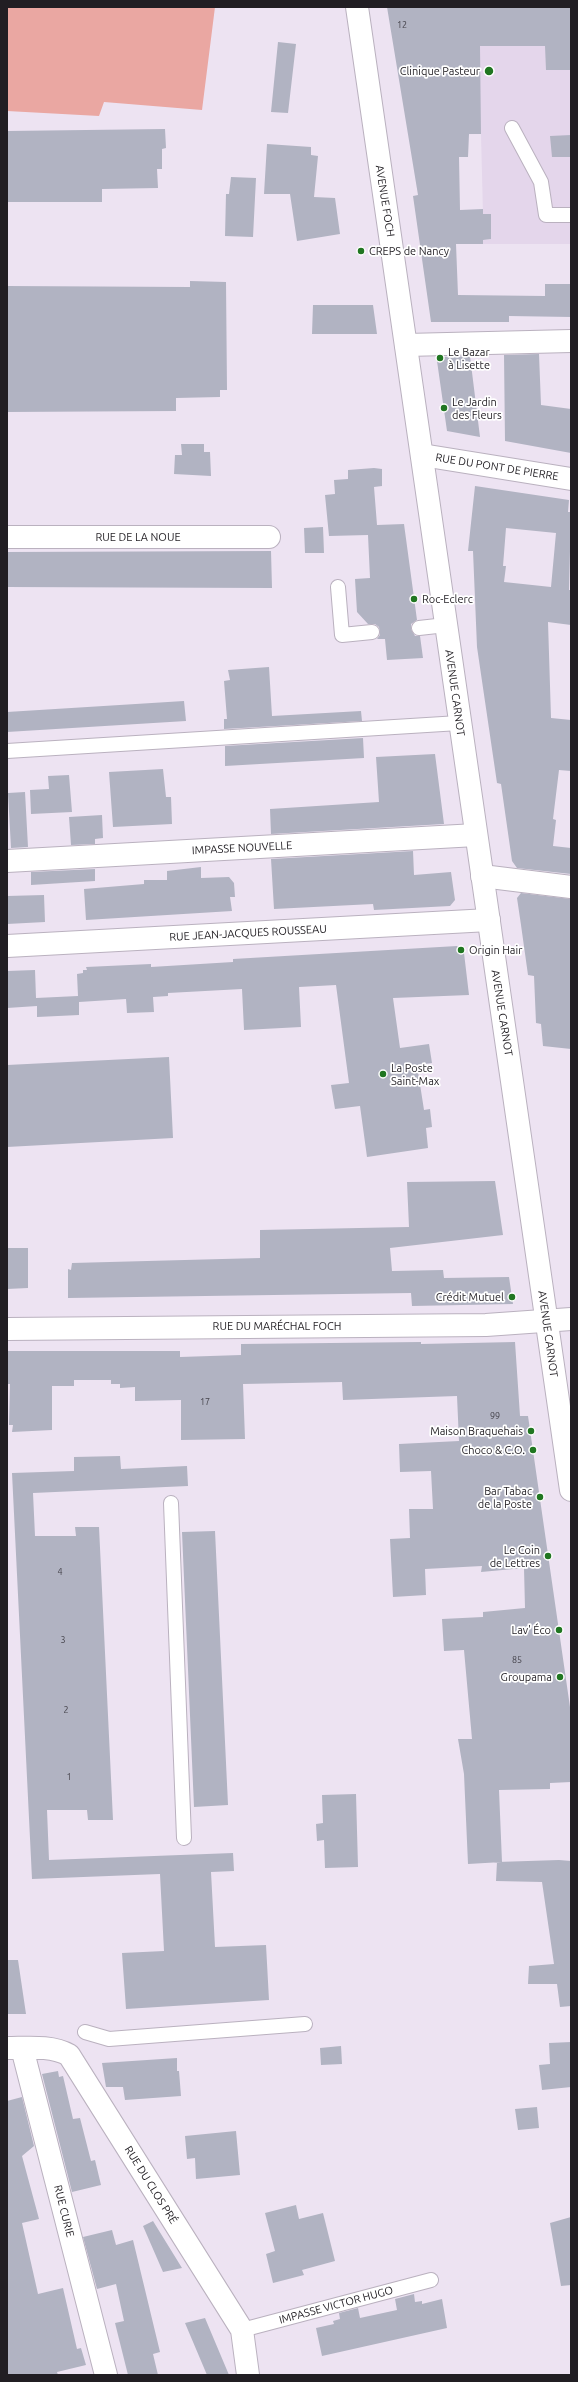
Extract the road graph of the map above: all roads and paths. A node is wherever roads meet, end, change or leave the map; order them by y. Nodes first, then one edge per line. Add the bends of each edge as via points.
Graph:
1 (357, 7) edge
2 (512, 128) dead end
3 (571, 215) edge
4 (571, 341) edge
5 (406, 345) junction
6 (417, 418) joint
7 (422, 455) junction
8 (571, 479) edge
9 (7, 537) edge
10 (269, 537) dead end
11 (338, 587) dead end
12 (446, 625) junction
13 (418, 628) dead end
14 (372, 632) dead end
15 (459, 723) junction
16 (7, 751) edge
17 (476, 835) junction
18 (7, 862) edge
19 (482, 876) junction
20 (571, 887) edge
21 (489, 920) junction
22 (7, 946) edge
23 (571, 1320) edge
24 (547, 1322) junction
25 (7, 1329) edge
26 (571, 1490) edge
27 (170, 1503) dead end
28 (184, 1838) dead end
29 (305, 2024) dead end
30 (85, 2032) dead end
31 (15, 2048) edge
32 (431, 2280) dead end
33 (242, 2330) junction
34 (106, 2375) edge
35 (248, 2375) edge

1 - 5 street, AVENUE FOCH
2 - 3 lane via 541,182 546,215
4 - 5 street
5 - 6 street, AVENUE FOCH
6 - 7 street, AVENUE CARNOT
7 - 8 street, RUE DU PONT DE PIERRE
7 - 12 street, AVENUE CARNOT
9 - 10 street, RUE DE LA NOUE
11 - 14 lane via 342,635
12 - 13 lane
12 - 15 street, AVENUE CARNOT
15 - 16 lane
15 - 17 street, AVENUE CARNOT
17 - 18 street, IMPASSE NOUVELLE
17 - 19 street, AVENUE CARNOT
19 - 20 street
19 - 21 street, AVENUE CARNOT
21 - 22 street, RUE JEAN-JACQUES ROUSSEAU
21 - 24 street, AVENUE CARNOT
23 - 24 street, RUE DU MARÉCHAL FOCH
24 - 25 street, RUE DU MARÉCHAL FOCH
24 - 26 street, AVENUE CARNOT
27 - 28 lane
29 - 30 lane via 109,2039
31 - 33 street, RUE DU CLOS PRÉ via 48,2048 68,2055
31 - 34 street, RUE CURIE
32 - 33 lane, IMPASSE VICTOR HUGO
33 - 35 street, RUE DU CLOS PRÉ

